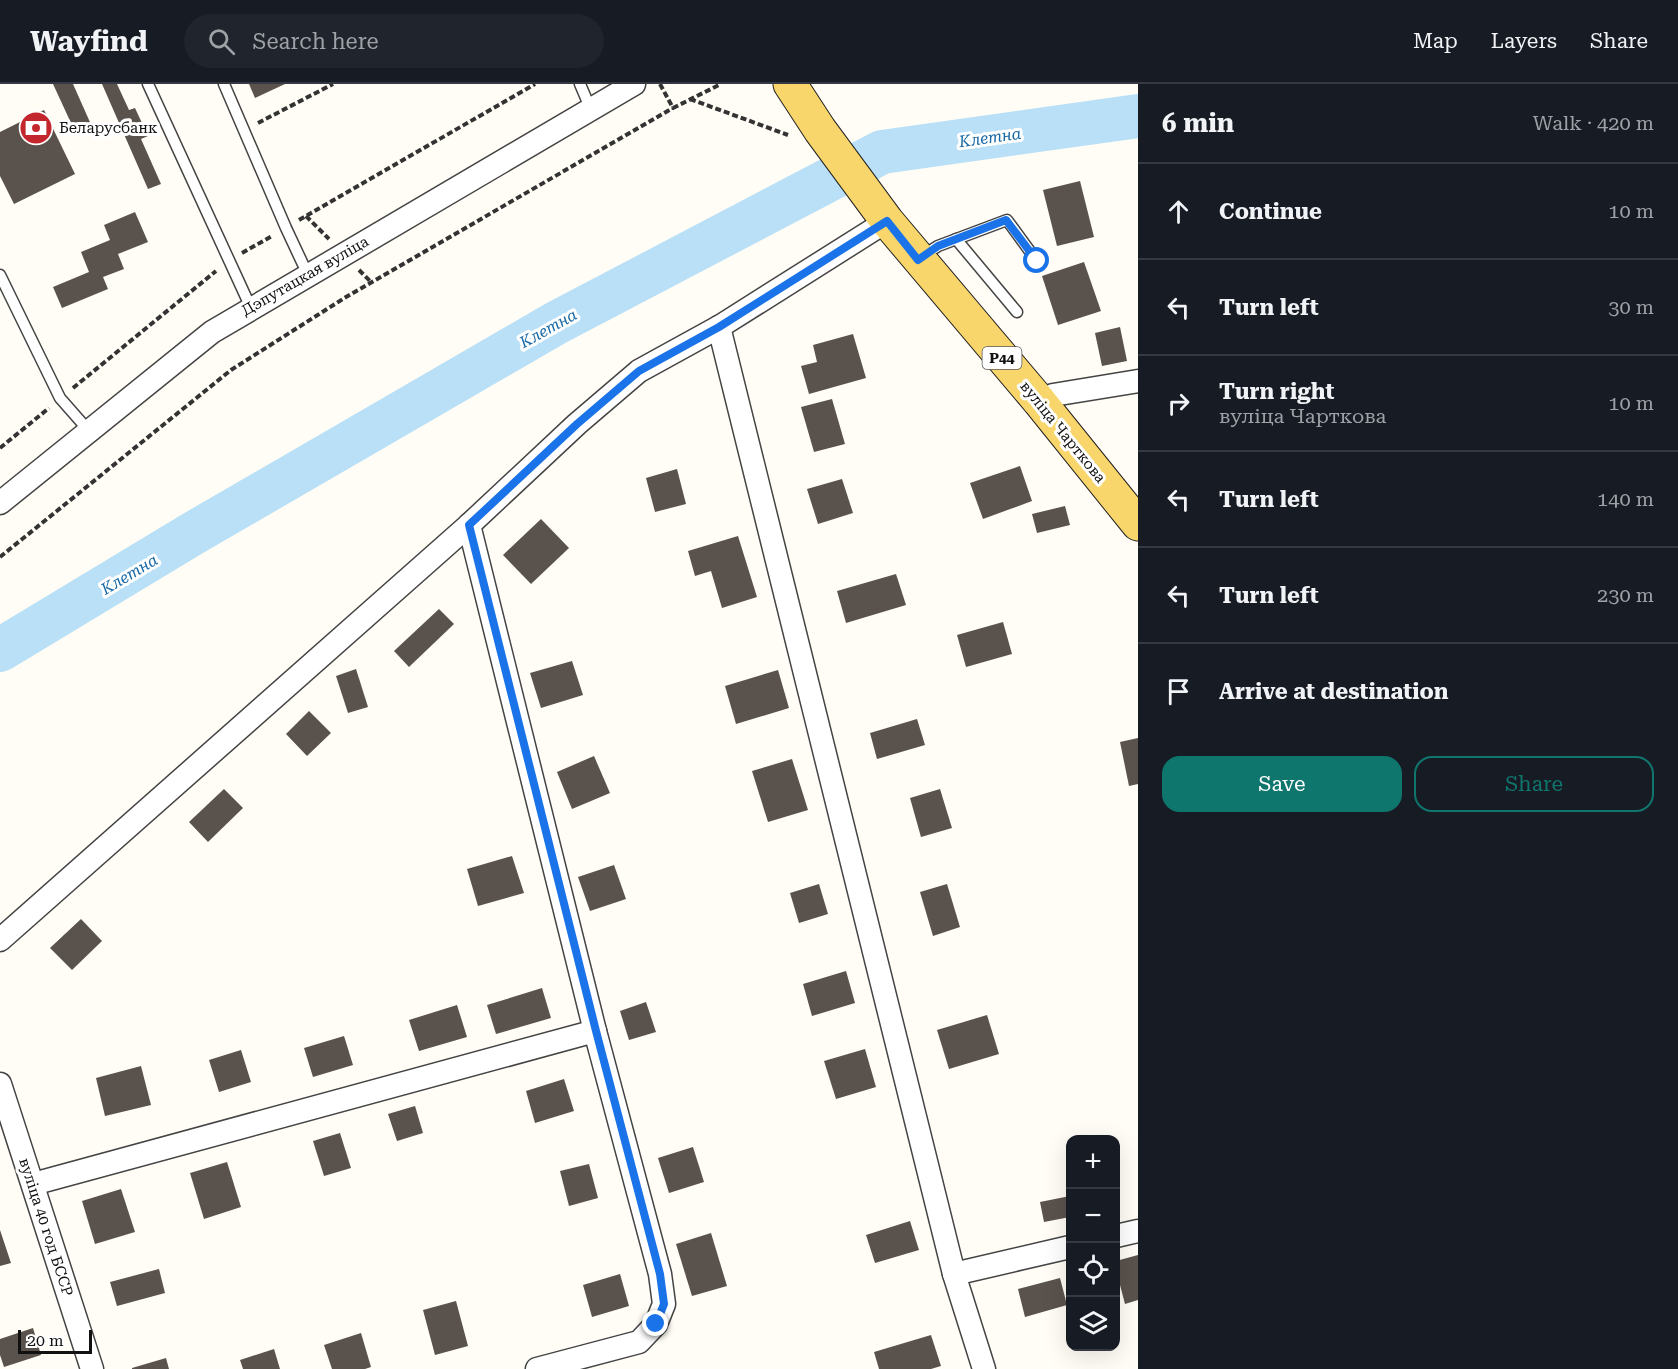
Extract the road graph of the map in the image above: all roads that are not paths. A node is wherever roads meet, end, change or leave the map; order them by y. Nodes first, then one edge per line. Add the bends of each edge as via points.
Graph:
1 (148, 84) edge
2 (224, 84) edge
3 (580, 84) edge
4 (634, 84) edge
5 (790, 84) edge
6 (591, 110) junction
7 (887, 221) junction
8 (956, 239) junction
9 (918, 260) junction
10 (1037, 261) dead end
11 (0, 275) edge
12 (308, 275) junction
13 (250, 308) junction
14 (1017, 312) dead end
15 (719, 327) junction
16 (1138, 381) edge
17 (1039, 401) junction
18 (89, 431) junction
19 (0, 503) edge
20 (1138, 524) edge
21 (469, 525) junction
22 (0, 940) edge
23 (596, 1031) junction
24 (0, 1084) edge
25 (33, 1184) junction
26 (1138, 1231) edge
27 (1120, 1235) edge
28 (1066, 1248) edge
29 (954, 1274) junction
30 (544, 1368) edge
31 (92, 1369) edge
32 (984, 1369) edge

1 - 13 lane
2 - 12 lane
3 - 6 lane
4 - 6 street, Дэпутацкая вуліца
5 - 7 main road, вуліца Чарткова / Р44
6 - 12 street, Дэпутацкая вуліца
7 - 9 main road, вуліца Чарткова / Р44
7 - 15 street
8 - 9 lane via 928,251
8 - 10 lane via 1006,220
8 - 14 lane
9 - 17 main road, вуліца Чарткова / Р44
11 - 18 lane via 60,398
12 - 13 street, Дэпутацкая вуліца
13 - 18 street, Дэпутацкая вуліца via 212,332
15 - 21 street via 639,371
15 - 29 street
16 - 17 street via 1053,395
17 - 20 main road, вуліца Чарткова / Р44
18 - 19 street, Дэпутацкая вуліца
21 - 22 street
21 - 23 street
23 - 25 street
23 - 30 street via 660,1274 664,1304 656,1324 639,1342
24 - 25 street, вуліца 40 год БССР
25 - 31 street, вуліца 40 год БССР
26 - 27 street
28 - 29 street
29 - 32 street

